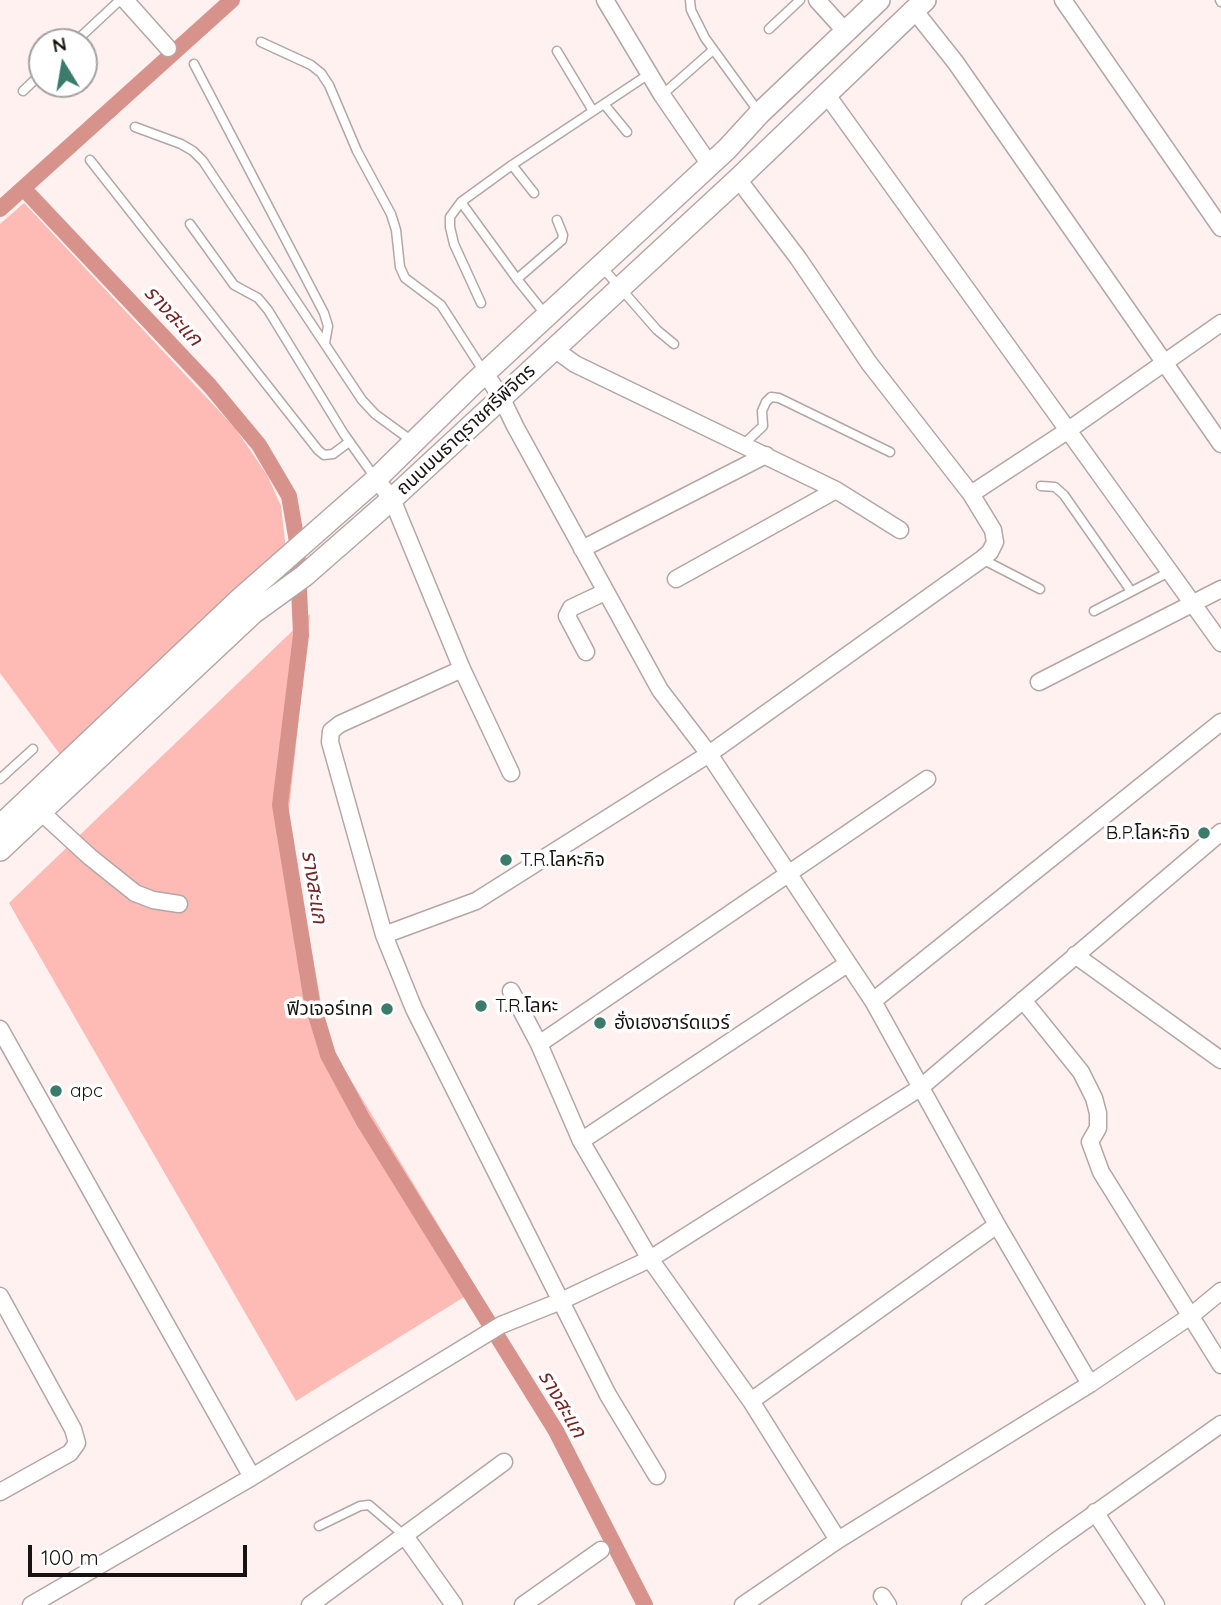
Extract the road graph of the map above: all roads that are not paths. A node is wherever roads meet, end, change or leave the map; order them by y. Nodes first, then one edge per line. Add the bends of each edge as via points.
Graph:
1 (122, 0) edge
2 (605, 0) edge
3 (690, 0) edge
4 (800, 0) edge
5 (817, 0) edge
6 (879, 0) edge
7 (1063, 0) edge
8 (919, 5) edge
9 (91, 28) edge
10 (769, 29) dead end
11 (846, 32) junction
12 (261, 42) dead end
13 (167, 47) dead end
14 (713, 50) junction
15 (557, 51) dead end
16 (194, 64) dead end
17 (649, 74) junction
18 (28, 86) edge
19 (23, 91) dead end
20 (662, 95) junction
21 (827, 95) junction
22 (604, 104) junction
23 (593, 111) junction
24 (760, 113) junction
25 (135, 127) dead end
26 (626, 132) dead end
27 (90, 160) dead end
28 (512, 165) junction
29 (710, 165) junction
30 (738, 179) junction
31 (534, 193) dead end
32 (461, 202) junction
33 (557, 220) dead end
34 (190, 224) dead end
35 (1221, 228) edge
36 (601, 266) junction
37 (517, 279) junction
38 (620, 286) junction
39 (481, 303) dead end
40 (547, 316) junction
41 (1221, 323) edge
42 (325, 343) junction
43 (674, 344) dead end
44 (553, 348) junction
45 (1165, 364) junction
46 (485, 373) junction
47 (501, 397) junction
48 (1067, 431) junction
49 (349, 442) junction
50 (415, 442) junction
51 (1221, 444) edge
52 (743, 445) junction
53 (890, 453) dead end
54 (766, 455) junction
55 (376, 479) junction
56 (1041, 486) dead end
57 (835, 490) junction
58 (971, 494) junction
59 (392, 499) junction
60 (900, 530) dead end
61 (305, 541) junction
62 (582, 549) junction
63 (329, 553) junction
64 (982, 559) junction
65 (1169, 572) junction
66 (676, 579) dead end
67 (1040, 589) dead end
68 (1221, 589) edge
69 (1131, 591) junction
70 (605, 592) junction
71 (1193, 604) junction
72 (253, 605) junction
73 (1094, 611) dead end
74 (1221, 643) edge
75 (586, 652) dead end
76 (462, 669) junction
77 (1039, 682) dead end
78 (1221, 722) edge
79 (33, 749) dead end
80 (709, 754) junction
81 (511, 773) dead end
82 (0, 779) edge
83 (927, 779) dead end
84 (41, 812) junction
85 (0, 826) edge
86 (1221, 832) edge
87 (0, 850) edge
88 (789, 873) junction
89 (179, 904) dead end
90 (383, 935) junction
91 (1075, 955) junction
92 (847, 964) junction
93 (511, 991) dead end
94 (1023, 1000) junction
95 (873, 1001) junction
96 (0, 1029) edge
97 (539, 1044) junction
98 (1221, 1060) edge
99 (920, 1088) junction
100 (581, 1141) junction
101 (997, 1225) junction
102 (650, 1259) junction
103 (1221, 1291) edge
104 (0, 1296) edge
105 (561, 1301) junction
106 (1192, 1315) junction
107 (1221, 1364) edge
108 (1090, 1384) junction
109 (751, 1401) junction
110 (1221, 1424) edge
111 (504, 1462) dead end
112 (657, 1476) dead end
113 (252, 1477) junction
114 (0, 1492) edge
115 (1096, 1512) junction
116 (319, 1526) dead end
117 (405, 1536) junction
118 (838, 1540) junction
119 (601, 1550) dead end
120 (31, 1605) edge
121 (310, 1605) edge
122 (453, 1605) edge
123 (523, 1605) edge
124 (743, 1605) edge
125 (971, 1605) edge
126 (1156, 1605) edge

1 - 9 lane
1 - 13 street
2 - 17 street
3 - 14 lane via 696,22
4 - 10 lane
5 - 11 street
6 - 11 street, ถนนมนธาตุราชศรีพิจิตร
7 - 35 street
8 - 21 street, ถนนมนธาตุราชศรีพิจิตร
8 - 45 street
11 - 24 street, ถนนมนธาตุราชศรีพิจิตร
12 - 46 lane via 311,65 325,79 391,214 405,278 441,305
14 - 20 lane
14 - 24 lane
15 - 23 lane
16 - 42 lane via 317,297 328,326
17 - 20 street
17 - 22 lane
18 - 19 lane
20 - 29 street
21 - 30 street, ถนนมนธาตุราชศรีพิจิตร
21 - 48 street
22 - 23 lane
22 - 26 lane
23 - 28 lane
24 - 29 street, ถนนมนธาตุราชศรีพิจิตร
25 - 42 lane via 181,144 203,161
27 - 49 lane via 318,450 333,454
28 - 31 lane
28 - 32 lane
29 - 36 street, ถนนมนธาตุราชศรีพิจิตร
30 - 38 street, ถนนมนธาตุราชศรีพิจิตร
30 - 58 street via 869,363
32 - 37 lane
32 - 39 lane via 450,217 450,228
33 - 37 lane via 562,240
34 - 49 lane via 234,285 258,298 268,310
36 - 38 lane
36 - 40 street, ถนนมนธาตุราชศรีพิจิตร
37 - 40 lane
38 - 43 lane
38 - 44 street, ถนนมนธาตุราชศรีพิจิตร
40 - 46 street, ถนนมนธาตุราชศรีพิจิตร
41 - 45 street
42 - 50 lane via 362,400
44 - 47 street, ถนนมนธาตุราชศรีพิจิตร
44 - 52 street via 575,364
45 - 48 street
45 - 51 street
46 - 47 street
46 - 50 street, ถนนมนธาตุราชศรีพิจิตร
47 - 59 street, ถนนมนธาตุราชศรีพิจิตร
47 - 62 street
48 - 58 street
48 - 65 street
49 - 55 lane
50 - 55 street, ถนนมนธาตุราชศรีพิจิตร
52 - 53 lane via 763,426 762,411 771,397
52 - 54 street
54 - 57 street
54 - 62 street
55 - 59 street
55 - 61 street, ถนนมนธาตุราชศรีพิจิตร
56 - 69 lane via 1055,487 1064,495
57 - 60 street
57 - 66 street
58 - 64 street via 993,530 995,542
59 - 63 street, ถนนมนธาตุราชศรีพิจิตร
59 - 76 street
61 - 63 street
61 - 72 street, ถนนมนธาตุราชศรีพิจิตร via 261,580
62 - 70 street
63 - 72 street, ถนนมนธาตุราชศรีพิจิตร via 304,576
64 - 67 lane
64 - 80 street
65 - 69 lane
65 - 71 street
68 - 71 street
69 - 73 lane
70 - 75 street via 571,608 567,616
70 - 80 street via 660,690
71 - 74 street
71 - 77 street
72 - 84 street, ถนนมนธาตุราชศรีพิจิตร
72 - 85 street, ถนนมนธาตุราชศรีพิจิตร
76 - 81 street
76 - 90 street via 331,731 330,743
78 - 95 street
79 - 82 lane
80 - 88 street
80 - 90 street via 476,901
83 - 88 street
84 - 87 street, ถนนมนธาตุราชศรีพิจิตร
84 - 89 street via 135,892
86 - 91 street
88 - 92 street
88 - 97 street
90 - 105 street via 414,1009
91 - 94 street
91 - 98 street
92 - 95 street
92 - 100 street
93 - 97 street
94 - 99 street
94 - 106 street via 1081,1072 1098,1113 1098,1128 1090,1142 1101,1171
95 - 99 street
96 - 113 street
97 - 100 street
99 - 101 street
99 - 102 street
100 - 102 street
101 - 108 street
101 - 109 street
102 - 105 street
102 - 109 street
103 - 106 street
104 - 114 street via 77,1443 71,1453
105 - 112 street via 608,1395
105 - 113 street via 501,1325
106 - 107 street
106 - 108 street
108 - 118 street
109 - 118 street
110 - 115 street
111 - 117 street
113 - 120 street
115 - 125 street
115 - 126 street
116 - 117 lane via 369,1505
117 - 121 street
117 - 122 street
118 - 124 street
119 - 123 street

